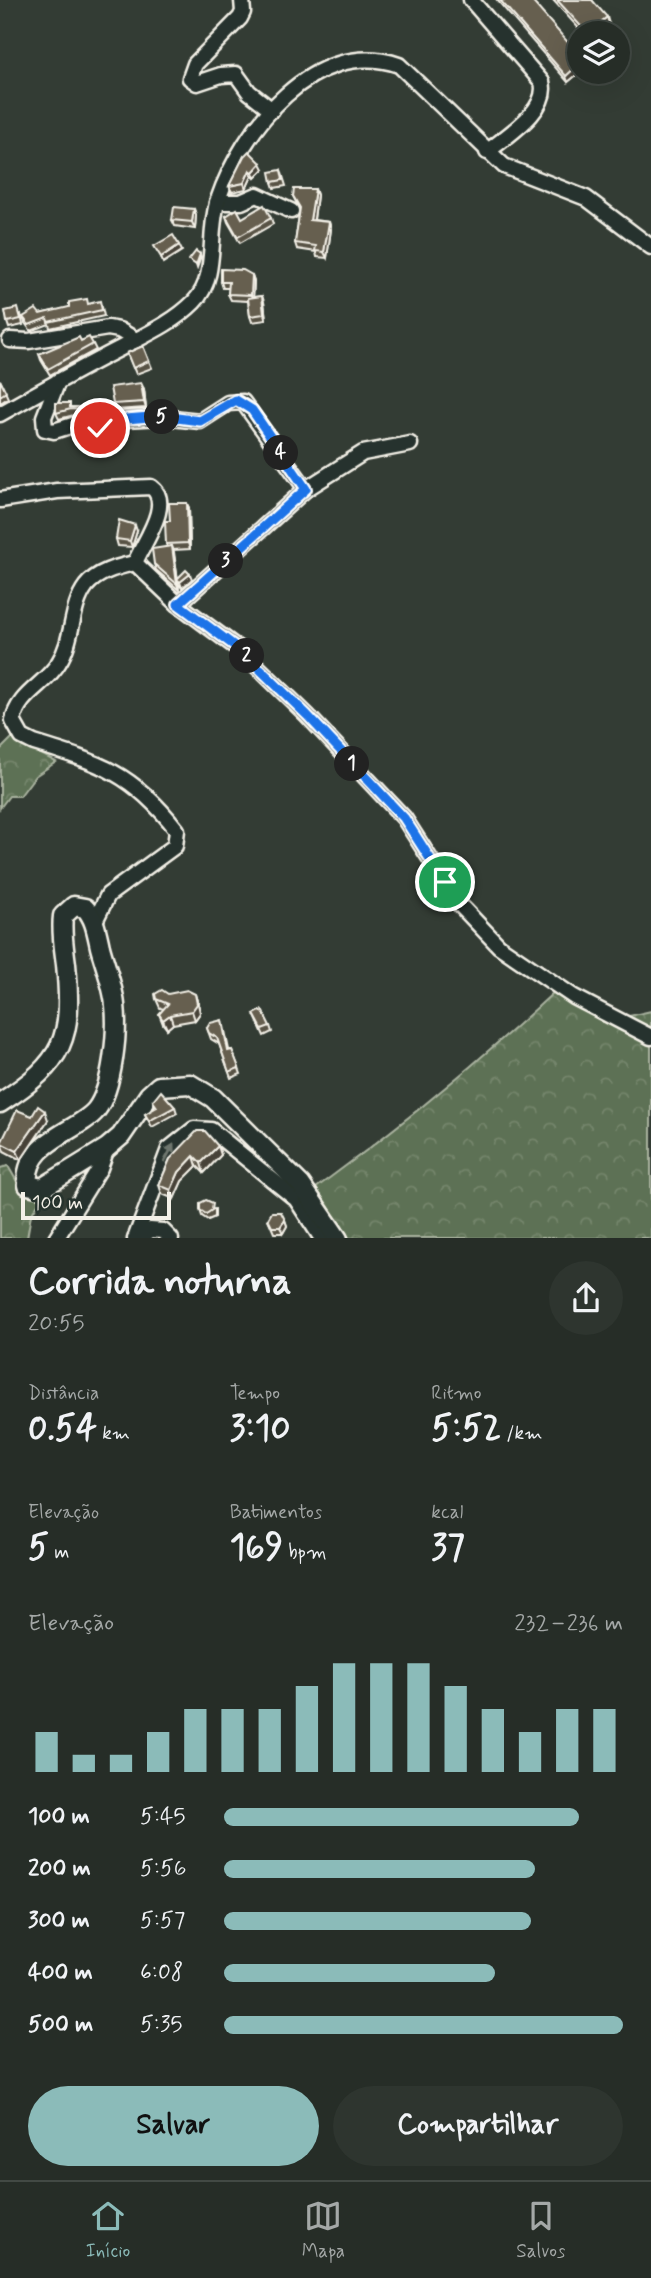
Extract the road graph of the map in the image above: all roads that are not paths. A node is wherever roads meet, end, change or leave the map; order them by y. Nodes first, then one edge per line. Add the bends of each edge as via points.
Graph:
1 (242, 0) edge
2 (471, 0) edge
3 (272, 110) junction
4 (487, 152) junction
5 (217, 202) junction
6 (291, 211) dead end
7 (651, 247) edge
8 (10, 340) dead end
9 (136, 340) junction
10 (58, 382) junction
11 (0, 414) edge
12 (410, 444) dead end
13 (306, 489) junction
14 (0, 500) edge
15 (135, 563) junction
16 (178, 604) junction
17 (94, 923) junction
18 (56, 1022) dead end
19 (651, 1037) edge
20 (62, 1042) junction
21 (0, 1103) edge
22 (107, 1149) junction
23 (56, 1238) edge
24 (135, 1238) edge
25 (141, 1238) edge
26 (171, 1238) edge
27 (321, 1238) edge
28 (338, 1238) edge

1 - 3 street via 240,18 195,64 190,78 197,83 236,74 248,92
2 - 4 street via 544,89 540,104
3 - 4 street via 292,89 324,70 351,59 378,57 399,65 437,98
3 - 5 street via 234,161
4 - 7 street via 525,176 586,198
5 - 6 street via 241,202 257,195
5 - 9 street via 206,284 195,301
8 - 9 street via 108,328
9 - 10 street
10 - 11 street
10 - 13 street via 44,417 44,429 54,431 162,416 200,421 228,403 243,402
12 - 13 street via 363,453
13 - 16 street
14 - 15 street via 57,491 150,487 159,499 158,512
15 - 16 street
15 - 17 street via 103,573 85,587 57,667 22,700 13,721 22,737 34,743 115,771 153,801 177,831 175,846 108,895
16 - 19 street via 224,636 268,677 404,818 459,904 499,946 575,998
17 - 20 main road via 79,905 68,908 63,916 69,1001
17 - 22 main road via 116,1005 109,1074 98,1108 44,1146 26,1177 28,1185 42,1188
18 - 20 street
20 - 21 main road via 39,1075
22 - 23 street
22 - 28 main road via 159,1086 190,1083 213,1098 293,1176
24 -> 27 street via 169,1149 194,1129 211,1130 296,1199
25 - 26 street via 150,1230 163,1231

